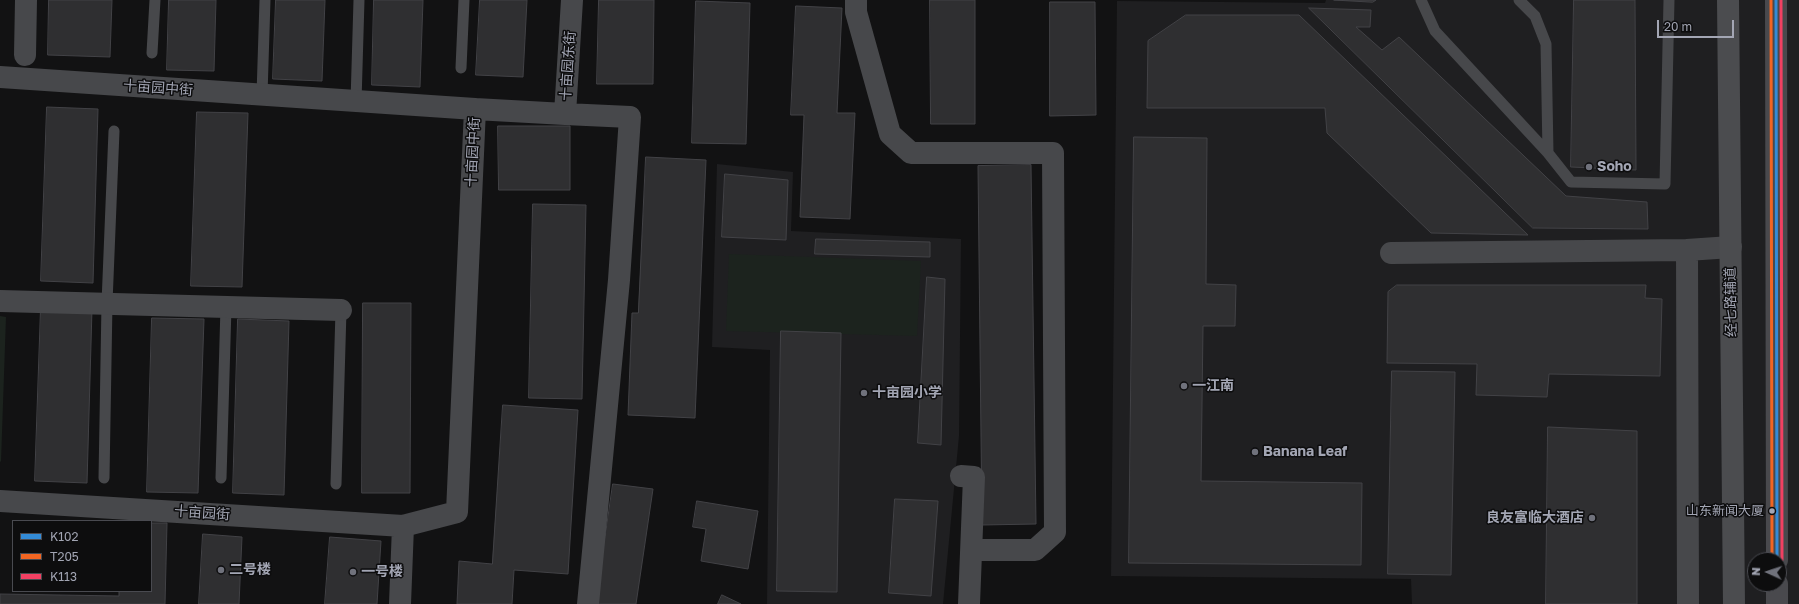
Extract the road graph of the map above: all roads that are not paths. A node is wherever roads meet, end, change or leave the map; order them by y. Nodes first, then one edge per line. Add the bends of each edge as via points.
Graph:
1 (26, 0) edge
2 (155, 0) edge
3 (265, 0) edge
4 (359, 0) edge
5 (464, 0) edge
6 (572, 0) edge
7 (856, 0) edge
8 (1421, 0) edge
9 (1519, 0) edge
10 (1669, 0) edge
11 (1728, 0) edge
12 (1776, 0) edge
13 (152, 53) dead end
14 (25, 55) dead end
15 (461, 68) dead end
16 (0, 77) edge
17 (262, 95) junction
18 (356, 102) junction
19 (475, 110) junction
20 (565, 114) junction
21 (114, 132) dead end
22 (1548, 153) junction
23 (1731, 247) junction
24 (1687, 250) junction
25 (1391, 253) dead end
26 (0, 301) edge
27 (108, 304) junction
28 (226, 307) junction
29 (341, 310) joint
30 (961, 476) dead end
31 (104, 478) dead end
32 (221, 478) dead end
33 (336, 484) dead end
34 (0, 501) edge
35 (403, 526) junction
36 (972, 550) junction
37 (1777, 552) edge
38 (1777, 592) edge
39 (400, 604) edge
40 (588, 604) edge
41 (969, 604) edge
42 (1688, 604) edge
43 (1734, 604) edge
44 (1777, 604) edge

1 - 14 street
2 - 13 lane
3 - 17 lane
4 - 18 lane
5 - 15 lane
6 - 20 street, 十亩园东街
7 - 36 street via 856,12 890,134 911,153 1053,153 1055,532 1035,550
8 - 22 lane via 1435,31
9 - 22 lane via 1535,16 1546,44
10 - 22 lane via 1665,184 1571,182
11 - 23 street, 经七路辅道
12 - 37 main road
16 - 17 street, 十亩园中街
17 - 18 street, 十亩园中街
18 - 19 street, 十亩园中街
19 - 20 street, 十亩园东街
19 - 35 street, 十亩园中街 via 457,512
20 - 40 street via 630,117 619,280
21 - 27 lane
23 - 24 street
23 - 43 street, 经七路辅道
24 - 25 street
24 - 42 street
26 - 27 street
27 - 28 street
27 - 31 lane
28 - 29 street
28 - 32 lane
29 - 33 lane
30 - 36 street via 974,477
34 - 35 street, 十亩园街
35 - 39 street
36 - 41 street
38 - 44 main road

